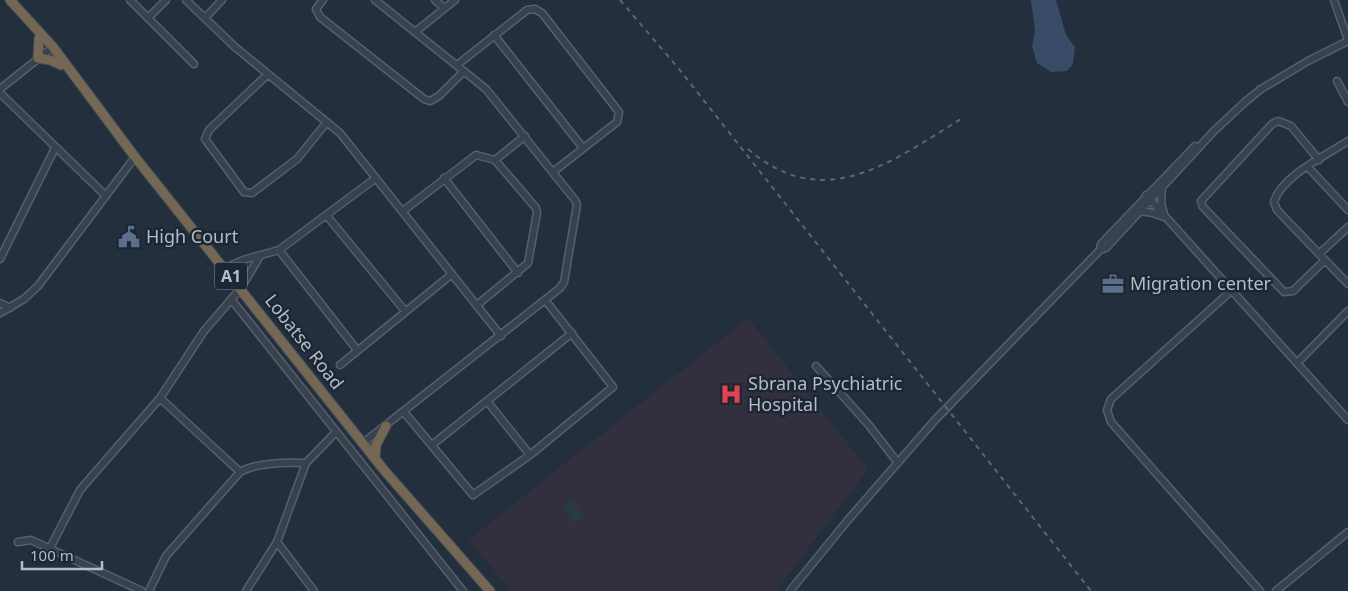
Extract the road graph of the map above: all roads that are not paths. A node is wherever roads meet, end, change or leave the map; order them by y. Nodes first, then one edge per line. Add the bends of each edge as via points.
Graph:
1 (10, 0) edge
2 (130, 0) edge
3 (166, 0) edge
4 (186, 0) edge
5 (222, 0) edge
6 (323, 0) edge
7 (375, 0) edge
8 (435, 0) edge
9 (455, 0) edge
10 (1334, 0) edge
11 (444, 8) junction
12 (148, 18) junction
13 (205, 18) junction
14 (415, 32) junction
15 (494, 35) junction
16 (39, 38) junction
17 (1348, 41) edge
18 (51, 49) junction
19 (38, 58) junction
20 (194, 64) dead end
21 (61, 65) junction
22 (457, 65) junction
23 (464, 71) junction
24 (268, 74) junction
25 (1337, 82) dead end
26 (0, 91) edge
27 (1348, 102) edge
28 (98, 109) junction
29 (327, 122) junction
30 (1214, 131) junction
31 (525, 136) junction
32 (1348, 142) edge
33 (55, 148) junction
34 (583, 148) junction
35 (135, 157) junction
36 (495, 160) junction
37 (1319, 160) junction
38 (1307, 166) junction
39 (553, 172) junction
40 (376, 178) junction
41 (444, 178) junction
42 (1162, 188) junction
43 (105, 196) junction
44 (1148, 197) junction
45 (1348, 198) edge
46 (1342, 204) junction
47 (1348, 210) edge
48 (402, 211) junction
49 (1140, 211) junction
50 (327, 216) junction
51 (1165, 218) junction
52 (1348, 227) edge
53 (279, 250) junction
54 (1100, 250) junction
55 (1318, 254) junction
56 (260, 256) junction
57 (0, 259) edge
58 (1324, 261) junction
59 (225, 268) junction
60 (518, 273) junction
61 (452, 274) junction
62 (1348, 284) edge
63 (241, 288) junction
64 (1231, 291) junction
65 (231, 298) junction
66 (546, 300) junction
67 (0, 302) edge
68 (477, 305) junction
69 (10, 308) junction
70 (1348, 311) edge
71 (405, 312) junction
72 (0, 313) edge
73 (572, 333) junction
74 (501, 336) junction
75 (357, 350) junction
76 (1297, 363) junction
77 (340, 365) dead end
78 (816, 366) dead end
79 (160, 398) junction
80 (487, 400) junction
81 (404, 412) junction
82 (1348, 420) edge
83 (386, 426) junction
84 (336, 432) junction
85 (363, 443) junction
86 (432, 445) junction
87 (530, 455) junction
88 (375, 459) junction
89 (306, 463) junction
90 (898, 463) junction
91 (240, 472) junction
92 (1348, 532) edge
93 (18, 542) dead end
94 (277, 542) junction
95 (50, 548) junction
96 (142, 591) edge
97 (149, 591) edge
98 (246, 591) edge
99 (314, 591) edge
100 (462, 591) edge
101 (490, 591) edge
102 (790, 591) edge
103 (1260, 591) edge
104 (1276, 591) edge

1 - 16 highway, Lobatse Road / A1
1 - 18 highway, Lobatse Road / A1
2 - 12 street
3 - 12 street
4 - 13 street
5 - 13 street
6 - 23 street via 316,8 320,17 424,99 430,101 439,96
7 - 14 street
8 - 11 street
9 - 11 street
10 - 17 street
11 - 14 street
12 - 20 street
13 - 24 street
14 - 22 street
15 - 22 street
15 - 34 street
15 - 34 street via 532,8 542,13 572,50 619,112 617,122
16 - 18 highway, Lobatse Road / A1
16 - 19 highway
17 - 30 street via 1308,60 1261,89
18 - 19 street
18 - 21 highway, Lobatse Road / A1
18 - 28 highway, Lobatse Road / A1
19 - 21 highway
19 - 26 street
21 - 28 highway, Lobatse Road / A1
22 - 23 street
23 - 31 street via 486,89
24 - 29 street
24 - 29 street via 209,130 204,139 244,192 252,193 294,162
25 - 27 street
26 - 33 street
28 - 35 highway, Lobatse Road / A1
29 - 40 street via 340,133
30 - 42 street
30 - 44 street via 1205,136
31 - 36 street
31 - 39 street
32 - 37 street
33 - 43 street
33 - 57 street
34 - 39 street
35 - 43 street
35 - 59 highway, Lobatse Road / A1
36 - 41 street via 473,155
36 - 60 street via 537,211 529,261
37 - 38 street
37 - 58 street via 1291,126 1282,121 1275,122 1201,201 1203,207 1284,292 1293,291
38 - 46 street
38 - 55 street via 1280,191 1274,202 1277,210
39 - 66 street via 577,205 564,282
40 - 48 street
40 - 50 street
41 - 48 street
41 - 60 street
42 - 44 street
42 - 51 street
43 - 69 street via 38,286
44 - 49 street
44 - 51 street
44 - 54 street via 1102,244
45 - 46 street
46 - 47 street
48 - 61 street
49 - 51 street
49 - 54 street via 1106,248
50 - 53 street
50 - 71 street
51 - 64 street
52 - 55 street
53 - 56 street
53 - 75 street
54 - 90 street via 935,420
55 - 58 street
56 - 59 street
56 - 63 street
58 - 62 street
59 - 63 highway, Lobatse Road / A1
60 - 68 street
61 - 68 street
61 - 71 street
63 - 65 street
63 - 85 highway, Lobatse Road / A1
64 - 76 street
64 - 103 street via 1111,399 1107,410 1111,422
65 - 79 street
65 - 84 street
66 - 73 street
66 - 74 street
67 - 69 street
68 - 74 street
69 - 72 street
70 - 76 street
71 - 75 street
73 - 80 street
73 - 87 street via 613,387
74 - 81 street
75 - 77 street
76 - 82 street
78 - 90 street
79 - 91 street
79 - 95 street via 80,490
80 - 86 street
80 - 87 street
81 - 83 street
81 - 86 street
83 - 85 street
83 - 88 highway via 376,445
84 - 89 street
84 - 100 street
85 - 88 highway, Lobatse Road / A1
86 - 87 street via 474,495
88 - 101 highway, Lobatse Road / A1
89 - 91 street via 288,462
89 - 94 street
90 - 102 street
91 - 97 street via 166,556
92 - 104 street
93 - 95 street via 31,540
94 - 98 street
94 - 99 street
95 - 96 street

